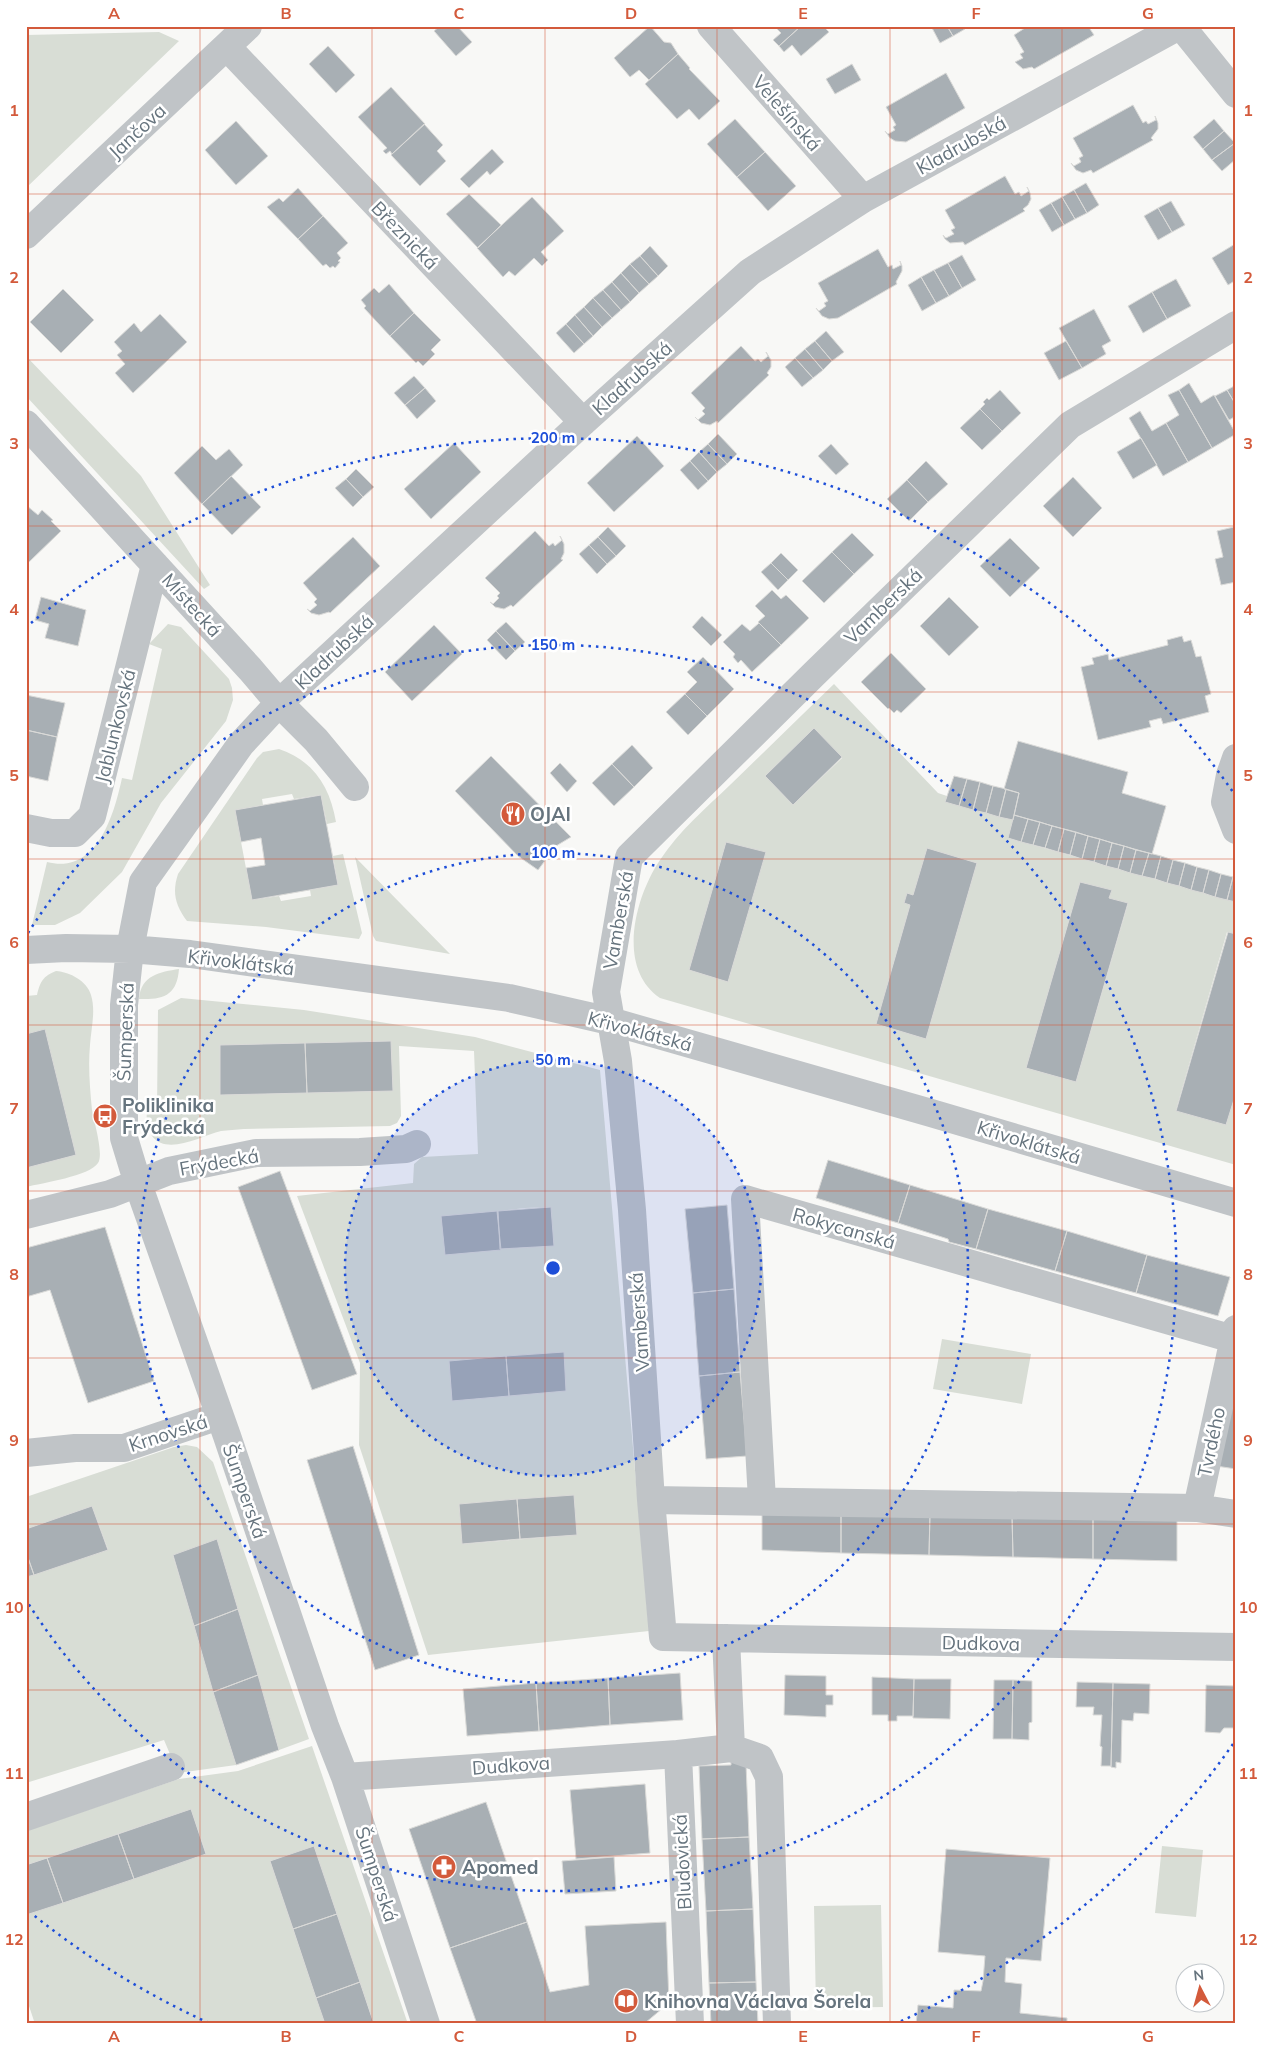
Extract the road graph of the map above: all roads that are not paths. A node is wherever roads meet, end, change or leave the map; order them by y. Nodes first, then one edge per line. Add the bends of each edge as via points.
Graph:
1 (248, 26) edge
2 (711, 26) edge
3 (1180, 26) edge
4 (227, 47) junction
5 (1236, 94) edge
6 (863, 199) junction
7 (26, 235) edge
8 (1236, 325) edge
9 (583, 422) junction
10 (26, 424) edge
11 (155, 564) junction
12 (279, 703) junction
13 (1236, 758) edge
14 (355, 787) dead end
15 (26, 828) edge
16 (1236, 830) edge
17 (130, 949) junction
18 (26, 950) edge
19 (610, 1021) junction
20 (417, 1144) dead end
21 (138, 1184) junction
22 (1236, 1203) edge
23 (26, 1215) edge
24 (1234, 1334) edge
25 (219, 1416) junction
26 (26, 1453) edge
27 (651, 1500) junction
28 (762, 1500) junction
29 (1197, 1508) junction
30 (1236, 1514) edge
31 (726, 1638) junction
32 (1236, 1647) edge
33 (731, 1748) junction
34 (678, 1754) junction
35 (171, 1767) dead end
36 (345, 1777) junction
37 (26, 1817) edge
38 (426, 2024) edge
39 (690, 2024) edge
40 (777, 2024) edge

1 - 4 street, Jančova
2 - 6 street, Velešínská
3 - 5 street
3 - 6 street, Kladrubská
4 - 7 street, Jančova
4 - 9 street, Březnická
6 - 9 street, Kladrubská via 750,272
8 - 19 street, Vamberská via 1070,425 629,857 606,992
9 - 12 street, Kladrubská
10 - 11 street, Místecká
11 - 12 street, Místecká
11 - 15 street, Jablunkovská via 92,816 75,832 51,833
12 - 14 street, Místecká via 316,740
12 - 17 street, Kladrubská via 242,744 143,882
13 - 16 street via 1225,802
17 - 18 street, Křivoklátská
17 - 19 street, Křivoklátská via 190,954 509,998
17 - 21 street, Šumperská via 124,1005 124,1138
19 - 22 street, Křivoklátská
19 - 27 street, Vamberská via 618,1061 632,1210
20 - 21 street, Frýdecká via 406,1149 360,1152 256,1153 169,1171
21 - 23 street, Frýdecká
21 - 25 street, Šumperská
24 - 28 street, Rokycanská via 745,1200
24 - 29 street, Tvrdého
25 - 26 street, Krnovská via 124,1448
25 - 36 street, Šumperská
27 - 28 street
27 - 31 street, Vamberská via 663,1637
28 - 29 street
29 - 30 street
31 - 32 street, Dudkova
31 - 33 street
33 - 34 street
33 - 40 street via 760,1758 769,1777
34 - 36 street, Dudkova
34 - 39 street, Bludovická
35 - 37 street
36 - 38 street, Šumperská

